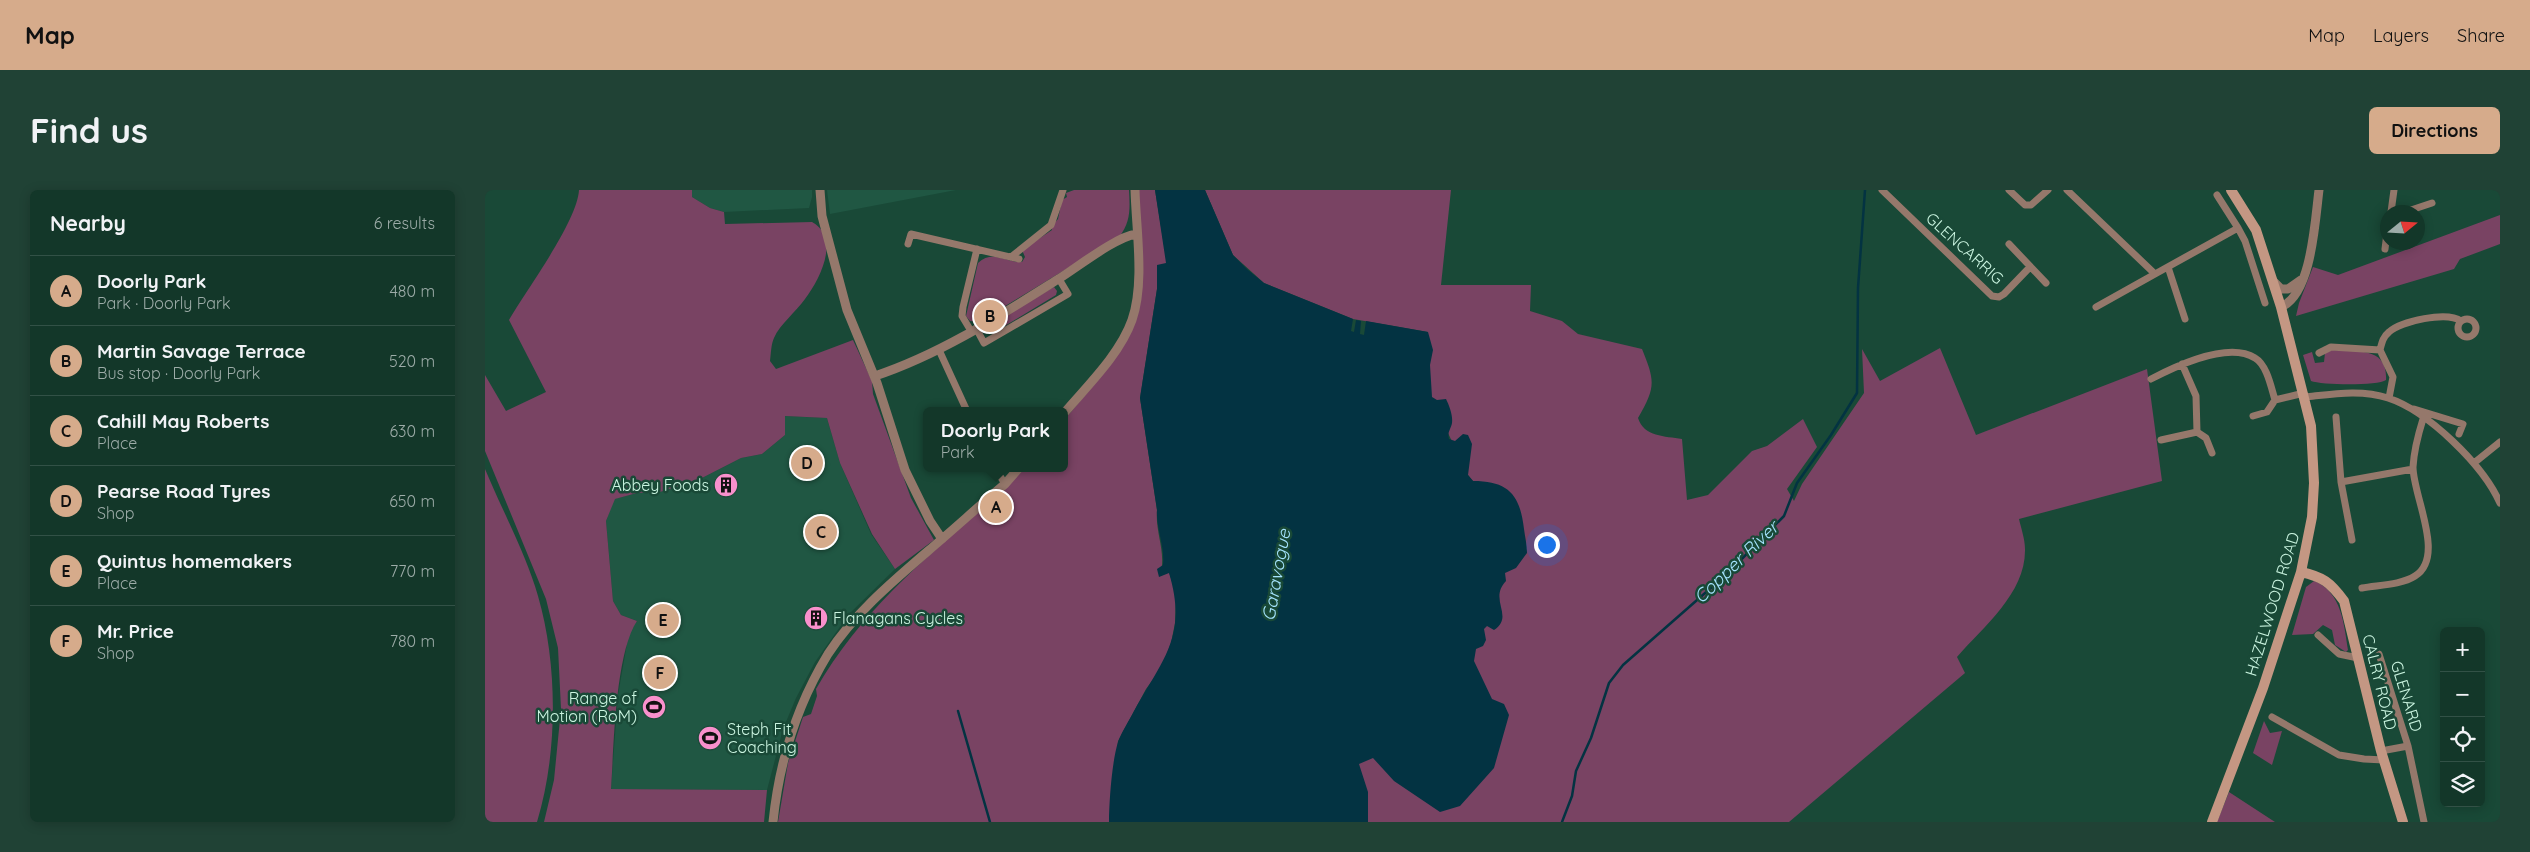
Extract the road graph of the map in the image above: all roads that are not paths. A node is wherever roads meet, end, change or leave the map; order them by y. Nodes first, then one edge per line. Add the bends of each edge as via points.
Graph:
1 (820, 190) edge
2 (1135, 190) edge
3 (1882, 190) edge
4 (2009, 190) edge
5 (2047, 190) edge
6 (2067, 190) edge
7 (2231, 190) edge
8 (2319, 190) edge
9 (2395, 190) edge
10 (1063, 191) edge
11 (2217, 195) dead end
12 (2432, 203) dead end
13 (2392, 205) edge
14 (2425, 205) edge
15 (2237, 228) junction
16 (1136, 234) junction
17 (909, 244) dead end
18 (2009, 244) dead end
19 (977, 249) junction
20 (2030, 267) junction
21 (2168, 267) junction
22 (2155, 274) junction
23 (2304, 278) junction
24 (1059, 279) junction
25 (2273, 281) junction
26 (2045, 283) dead end
27 (2265, 303) dead end
28 (2281, 306) junction
29 (2097, 308) dead end
30 (2185, 319) dead end
31 (2461, 321) dead end
32 (974, 329) junction
33 (939, 350) junction
34 (2381, 350) junction
35 (2319, 353) dead end
36 (2181, 364) junction
37 (875, 376) junction
38 (2151, 379) dead end
39 (2305, 395) junction
40 (2389, 398) junction
41 (2275, 400) junction
42 (965, 407) edge
43 (1068, 408) edge
44 (2412, 409) junction
45 (2253, 416) dead end
46 (2336, 417) dead end
47 (2423, 419) junction
48 (2197, 432) junction
49 (2459, 434) dead end
50 (2161, 440) dead end
51 (2500, 442) edge
52 (2212, 453) dead end
53 (2474, 463) junction
54 (2413, 469) junction
55 (998, 472) edge
56 (1016, 472) edge
57 (2341, 482) junction
58 (1005, 484) junction
59 (2500, 503) edge
60 (942, 540) junction
61 (2352, 540) dead end
62 (2301, 572) junction
63 (2362, 588) dead end
64 (2318, 635) dead end
65 (2379, 654) dead end
66 (2358, 658) junction
67 (2271, 717) dead end
68 (2407, 746) junction
69 (2382, 756) junction
70 (773, 822) edge
71 (2211, 822) edge
72 (2403, 822) edge
73 (2424, 822) edge

1 - 37 street via 822,216 847,310
2 - 16 street
3 - 20 street, GLENCARRIG via 1992,296 2004,294
4 - 5 street via 2025,205 2031,205
6 - 22 street
7 - 25 main road, HAZELWOOD ROAD via 2255,230
8 - 23 street
9 - 13 street
10 - 19 street via 1051,225 1015,258
11 - 15 street
12 - 14 street
15 - 21 street
15 - 27 street via 2245,241
16 - 24 street via 1117,242
16 - 43 street via 1137,286 1132,320 1103,366
17 - 19 street via 911,234
18 - 20 street, GLENCARRIG
19 - 32 street via 962,316
20 - 26 street, GLENCARRIG
21 - 22 street
21 - 30 street
22 - 29 street
23 - 25 street via 2288,289 2281,289
23 - 28 street via 2293,299
24 - 32 street
24 - 32 street via 1068,294 984,342
25 - 28 main road, HAZELWOOD ROAD
28 - 39 main road, HAZELWOOD ROAD
31 - 34 street via 2455,316 2441,316 2394,328 2382,341
32 - 33 street
33 - 37 street
33 - 42 street
34 - 35 street via 2331,347
34 - 40 street via 2393,377
36 - 38 street
36 - 41 street via 2207,356 2237,353 2256,358 2267,374
36 - 48 street via 2196,396
37 - 60 street via 905,470 929,521
39 - 40 street via 2353,393
39 - 41 street
39 - 62 main road, HAZELWOOD ROAD via 2311,426 2314,483 2313,517
40 - 44 street
41 - 45 street via 2267,412
44 - 47 street
44 - 49 street via 2463,424
46 - 57 street
47 - 53 street
47 - 54 street
48 - 50 street
48 - 52 street via 2206,438
51 - 53 street
53 - 59 street
54 - 57 street
54 - 63 street via 2429,548 2425,566 2415,576
55 - 58 street
56 - 58 street
57 - 61 street
58 - 60 street
60 - 70 street via 876,598 828,654 813,681 783,759
62 - 66 main road, CALRY ROAD via 2318,576 2332,585 2344,601
62 - 71 main road, HAZELWOOD ROAD via 2263,688
64 - 66 street via 2339,654
65 - 68 street, GLENARD
66 - 69 main road, CALRY ROAD
67 - 69 street, GLENARD via 2339,755 2364,760
68 - 69 street, GLENARD
68 - 73 street, GLENARD
69 - 72 main road, CALRY ROAD

